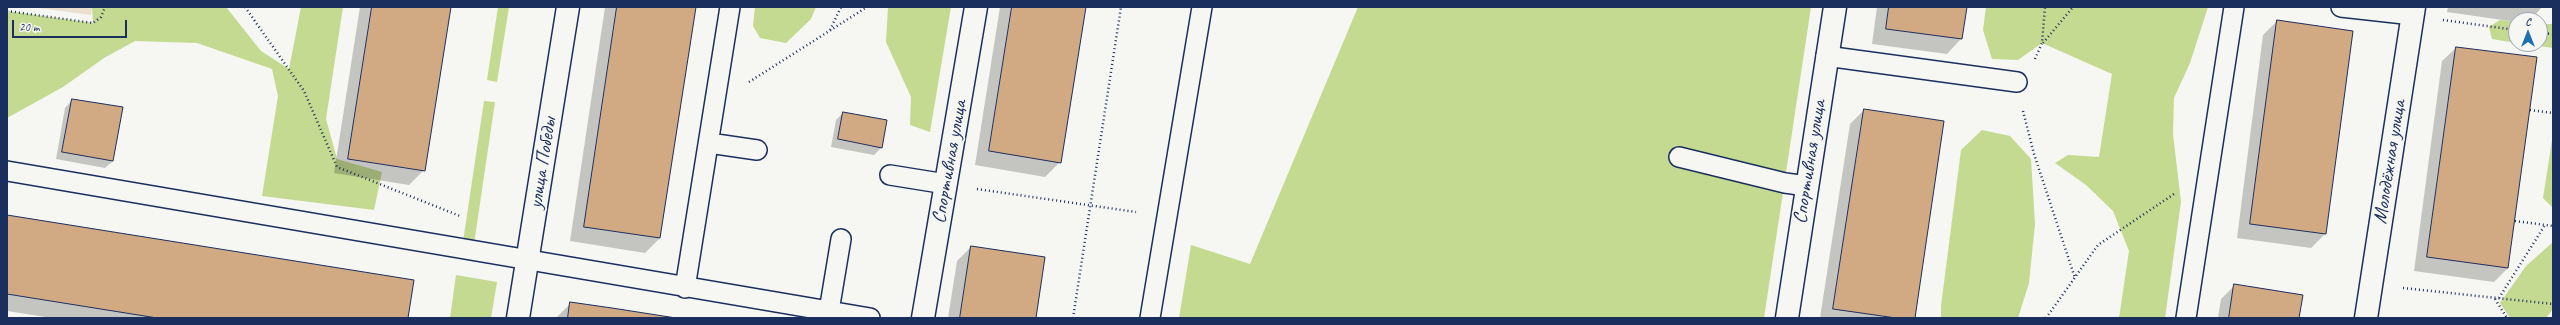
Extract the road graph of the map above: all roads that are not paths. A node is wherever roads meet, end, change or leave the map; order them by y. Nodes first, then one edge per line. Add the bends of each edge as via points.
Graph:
1 (568, 7) edge
2 (730, 7) edge
3 (976, 7) edge
4 (1202, 7) edge
5 (1835, 7) edge
6 (2234, 7) edge
7 (2341, 7) edge
8 (2414, 11) edge
9 (1826, 56) junction
10 (2017, 82) road end
11 (709, 143) junction
12 (757, 150) dead end
13 (1679, 157) dead end
14 (7, 171) edge
15 (890, 175) dead end
16 (946, 184) junction
17 (1807, 186) junction
18 (841, 239) dead end
19 (527, 260) junction
20 (685, 288) junction
21 (829, 311) junction
22 (518, 318) edge
23 (870, 318) edge
24 (923, 318) edge
25 (1150, 318) edge
26 (1787, 318) edge
27 (2186, 318) edge
28 (2366, 318) edge

1 - 19 street, улица Победы
2 - 11 lane
3 - 16 street, Спортивная улица
4 - 25 lane
5 - 9 street, Спортивная улица
6 - 27 lane
7 - 8 lane
8 - 28 street, Молодёжная улица
9 - 10 lane
9 - 17 street, Спортивная улица
11 - 12 lane
11 - 20 lane
13 - 17 lane
14 - 19 lane
15 - 16 lane
16 - 24 street, Спортивная улица
17 - 26 street, Спортивная улица
18 - 21 lane
19 - 20 lane
19 - 22 street, улица Победы
20 - 21 lane
21 - 23 lane

